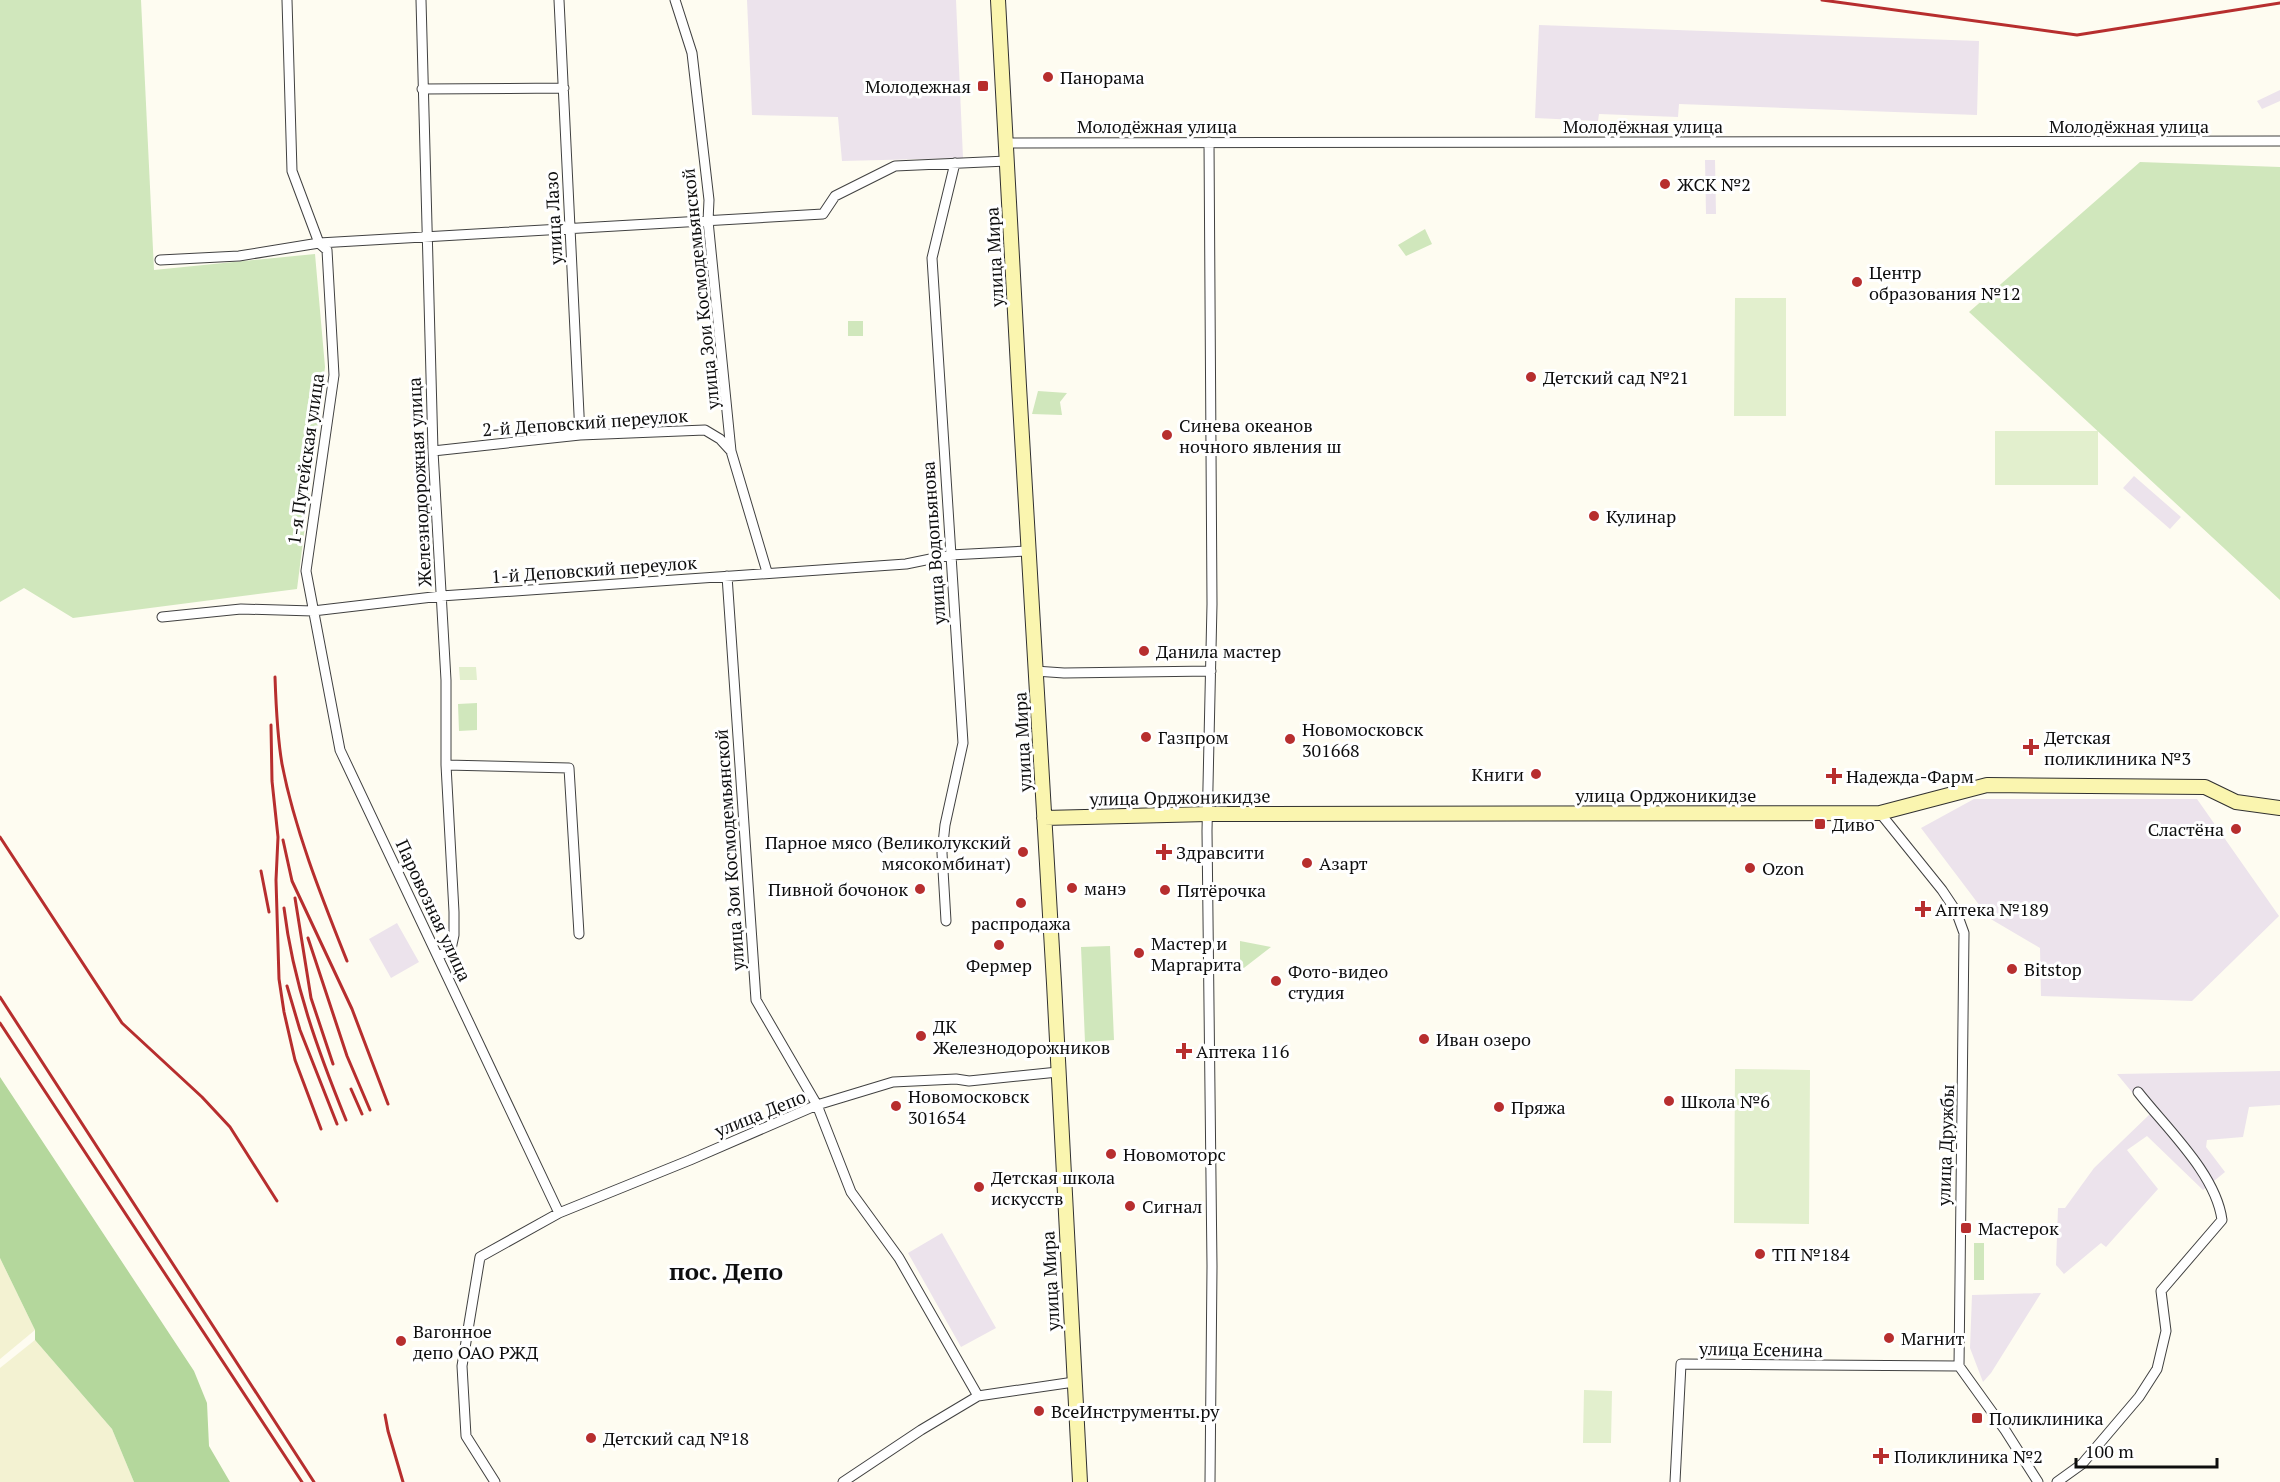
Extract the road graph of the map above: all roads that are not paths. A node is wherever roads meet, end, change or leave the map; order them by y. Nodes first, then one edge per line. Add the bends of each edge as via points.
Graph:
1 (287, 0) edge
2 (421, 0) edge
3 (559, 0) edge
4 (675, 0) edge
5 (998, 0) edge
6 (564, 88) junction
7 (422, 89) junction
8 (2280, 141) edge
9 (1209, 142) junction
10 (1006, 143) junction
11 (1007, 160) junction
12 (955, 163) junction
13 (708, 221) junction
14 (570, 228) junction
15 (426, 237) junction
16 (319, 243) junction
17 (160, 260) dead end
18 (580, 435) junction
19 (433, 451) junction
20 (731, 451) junction
21 (1028, 551) junction
22 (950, 555) junction
23 (767, 572) junction
24 (727, 576) junction
25 (441, 596) junction
26 (313, 611) junction
27 (162, 617) dead end
28 (1211, 670) junction
29 (1035, 671) junction
30 (446, 765) junction
31 (2280, 808) edge
32 (1880, 813) junction
33 (1208, 814) junction
34 (1044, 818) junction
35 (946, 921) dead end
36 (579, 934) dead end
37 (439, 956) junction
38 (1058, 1072) junction
39 (2138, 1092) dead end
40 (817, 1105) junction
41 (559, 1213) junction
42 (1959, 1366) junction
43 (1074, 1382) junction
44 (978, 1396) junction
45 (495, 1482) edge
46 (843, 1482) edge
47 (1080, 1482) edge
48 (1210, 1482) edge
49 (1675, 1482) edge
50 (2038, 1482) edge
51 (2057, 1482) edge

1 - 16 street, 1-я Путейская улица via 292,171
2 - 7 street, Железнодорожная улица
3 - 6 street, улица Лазо
4 - 13 street, улица Зои Космодемьянской via 692,53
5 - 10 main road, улица Мира
6 - 7 street
6 - 14 street, улица Лазо
7 - 15 street, Железнодорожная улица
8 - 9 street, Молодёжная улица
9 - 10 street, Молодёжная улица
9 - 28 street
10 - 11 main road, улица Мира
11 - 12 street
11 - 21 main road, улица Мира
12 - 13 street via 895,166 835,196 823,214
12 - 22 street, улица Водопьянова via 933,258
13 - 14 street
13 - 20 street, улица Зои Космодемьянской
14 - 15 street
14 - 18 street, улица Лазо
15 - 16 street
15 - 19 street, Железнодорожная улица
16 - 17 street via 239,256
16 - 26 street, 1-я Путейская улица via 327,250 334,375 306,571
18 - 19 street, 2-й Деповский переулок
18 - 20 street, 2-й Деповский переулок via 705,430 720,438
19 - 25 street, Железнодорожная улица
20 - 23 street, улица Зои Космодемьянской
21 - 22 street, 1-й Деповский переулок
21 - 29 main road, улица Мира
22 - 23 street, 1-й Деповский переулок via 906,564
22 - 35 street, улица Водопьянова via 963,743 942,853
23 - 24 street, 1-й Деповский переулок
24 - 25 street, 1-й Деповский переулок
24 - 40 street, улица Зои Космодемьянской via 756,1000
25 - 26 street, 1-й Деповский переулок
25 - 30 street, Железнодорожная улица
26 - 27 street, 1-й Деповский переулок via 241,609
26 - 37 street, Паровозная улица via 340,750
28 - 29 street
28 - 33 street
29 - 34 main road, улица Мира
30 - 36 street via 569,768
30 - 37 street, Железнодорожная улица via 454,935 451,949
31 - 32 main road, улица Орджоникидзе via 2236,802 2205,787 1987,785
32 - 33 main road, улица Орджоникидзе
32 - 42 street, улица Дружбы via 1942,890 1956,910 1964,933
33 - 34 main road, улица Орджоникидзе
33 - 48 street
34 - 38 main road, улица Мира
37 - 41 street, Паровозная улица
38 - 40 street via 969,1081 893,1082
38 - 43 main road, улица Мира
39 - 51 street via 2206,1176 2222,1220 2161,1291 2166,1331 2157,1369 2146,1389 2082,1464
40 - 41 street, улица Депо
40 - 44 street, улица Депо via 852,1192 899,1258
41 - 45 street, улица Депо via 480,1257 462,1366 466,1436
42 - 49 street, улица Есенина via 1681,1364
42 - 50 street
43 - 44 street
43 - 47 main road, улица Мира
44 - 46 street

